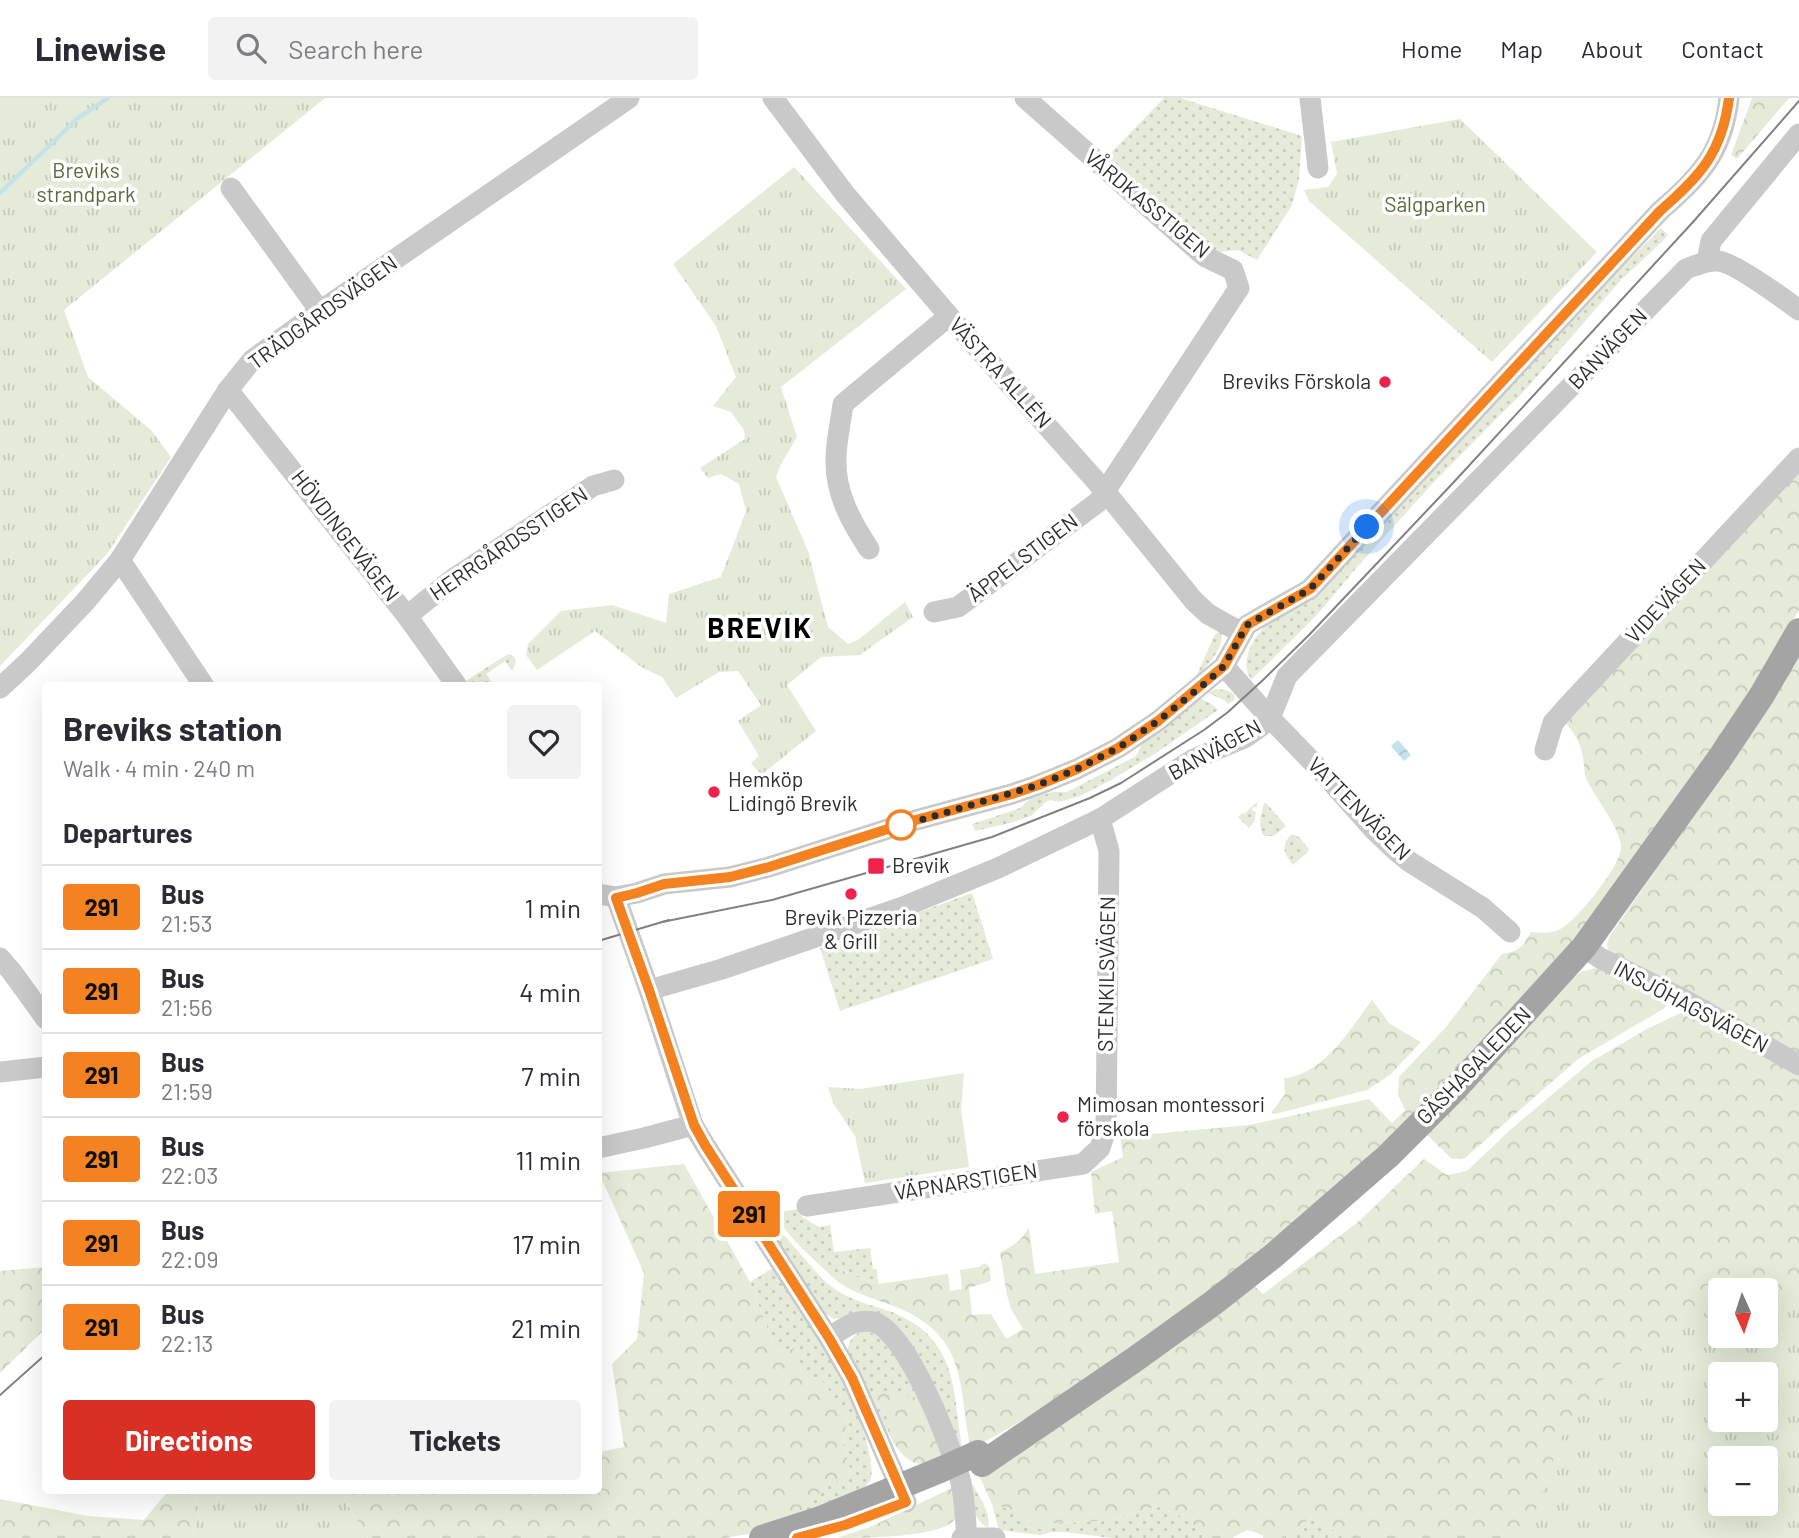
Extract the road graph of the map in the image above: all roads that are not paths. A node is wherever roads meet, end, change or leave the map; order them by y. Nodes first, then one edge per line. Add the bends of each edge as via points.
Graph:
1 (629, 98) edge
2 (773, 98) edge
3 (1025, 98) edge
4 (1310, 98) edge
5 (1729, 98) edge
6 (1799, 134) edge
7 (1318, 169) dead end
8 (230, 188) dead end
9 (1707, 261) junction
10 (1799, 310) edge
11 (320, 311) junction
12 (949, 316) junction
13 (228, 390) junction
14 (1799, 458) edge
15 (614, 480) dead end
16 (1104, 490) junction
17 (869, 548) dead end
18 (120, 560) junction
19 (934, 612) dead end
20 (407, 616) junction
21 (1799, 631) edge
22 (1242, 633) junction
23 (1224, 666) junction
24 (201, 682) edge
25 (454, 682) edge
26 (0, 688) edge
27 (1270, 718) junction
28 (1545, 750) dead end
29 (1100, 819) junction
30 (607, 896) edge
31 (1510, 932) dead end
32 (1584, 947) junction
33 (0, 958) edge
34 (649, 990) junction
35 (42, 1014) edge
36 (1799, 1065) edge
37 (42, 1067) edge
38 (0, 1072) edge
39 (694, 1125) junction
40 (1106, 1130) joint
41 (602, 1147) edge
42 (807, 1206) dead end
43 (829, 1338) junction
44 (903, 1495) junction
45 (762, 1538) edge
46 (797, 1538) edge
47 (964, 1538) edge
48 (995, 1538) edge

1 - 11 street, TRÄDGÅRDSVÄGEN
2 - 12 street, VÄSTRA ALLÉN via 845,194
3 - 16 street, VÅRDKASSTIGEN via 1204,256 1233,270 1239,288
4 - 7 street
5 - 22 street via 1722,135 1698,174 1310,589 1254,620
6 - 9 street via 1711,241
8 - 11 street
9 - 10 street via 1722,261
9 - 27 street, BANVÄGEN via 1686,269 1287,676
11 - 13 street, TRÄDGÅRDSVÄGEN via 252,360
12 - 16 street, VÄSTRA ALLÉN
12 - 17 street via 843,404 836,464 842,497
13 - 18 street, TRÄDGÅRDSVÄGEN
13 - 20 street, HÖVDINGEVÄGEN
14 - 28 street, VIDEVÄGEN via 1566,708 1553,723
15 - 20 street, HERRGÅRDSSTIGEN via 593,486 453,579
16 - 19 street, ÄPPELSTIGEN via 1098,502 958,607
16 - 22 street, VÄSTRA ALLÉN via 1194,601
18 - 24 street
18 - 26 street, TRÄDGÅRDSVÄGEN
20 - 25 street, HÖVDINGEVÄGEN
21 - 32 main road, GÅSHAGALEDEN via 1734,737
22 - 23 street
23 - 27 street, VATTENVÄGEN
23 - 30 street via 1118,748 1038,785 769,867
27 - 29 street, BANVÄGEN via 1246,737 1192,760
27 - 31 street, VATTENVÄGEN via 1394,849 1483,908
29 - 34 street, BANVÄGEN via 904,907
29 - 40 street, STENKILSVÄGEN via 1109,850
30 - 34 street
32 - 36 street, INSJÖHAGSVÄGEN
32 - 44 main road, GÅSHAGALEDEN via 1388,1156 1273,1256 1057,1414
33 - 35 street
34 - 39 street
37 - 38 street
39 - 41 street
39 - 43 street
40 - 42 street, VÄPNARSTIGEN via 1101,1148 1083,1164
43 - 44 street via 852,1378
43 - 47 street via 854,1323 871,1322 882,1325 900,1346 931,1401 953,1455 961,1482
44 - 45 main road, GÅSHAGALEDEN
44 - 46 main road, GÅSHAGALEDEN via 845,1525
47 - 48 street

